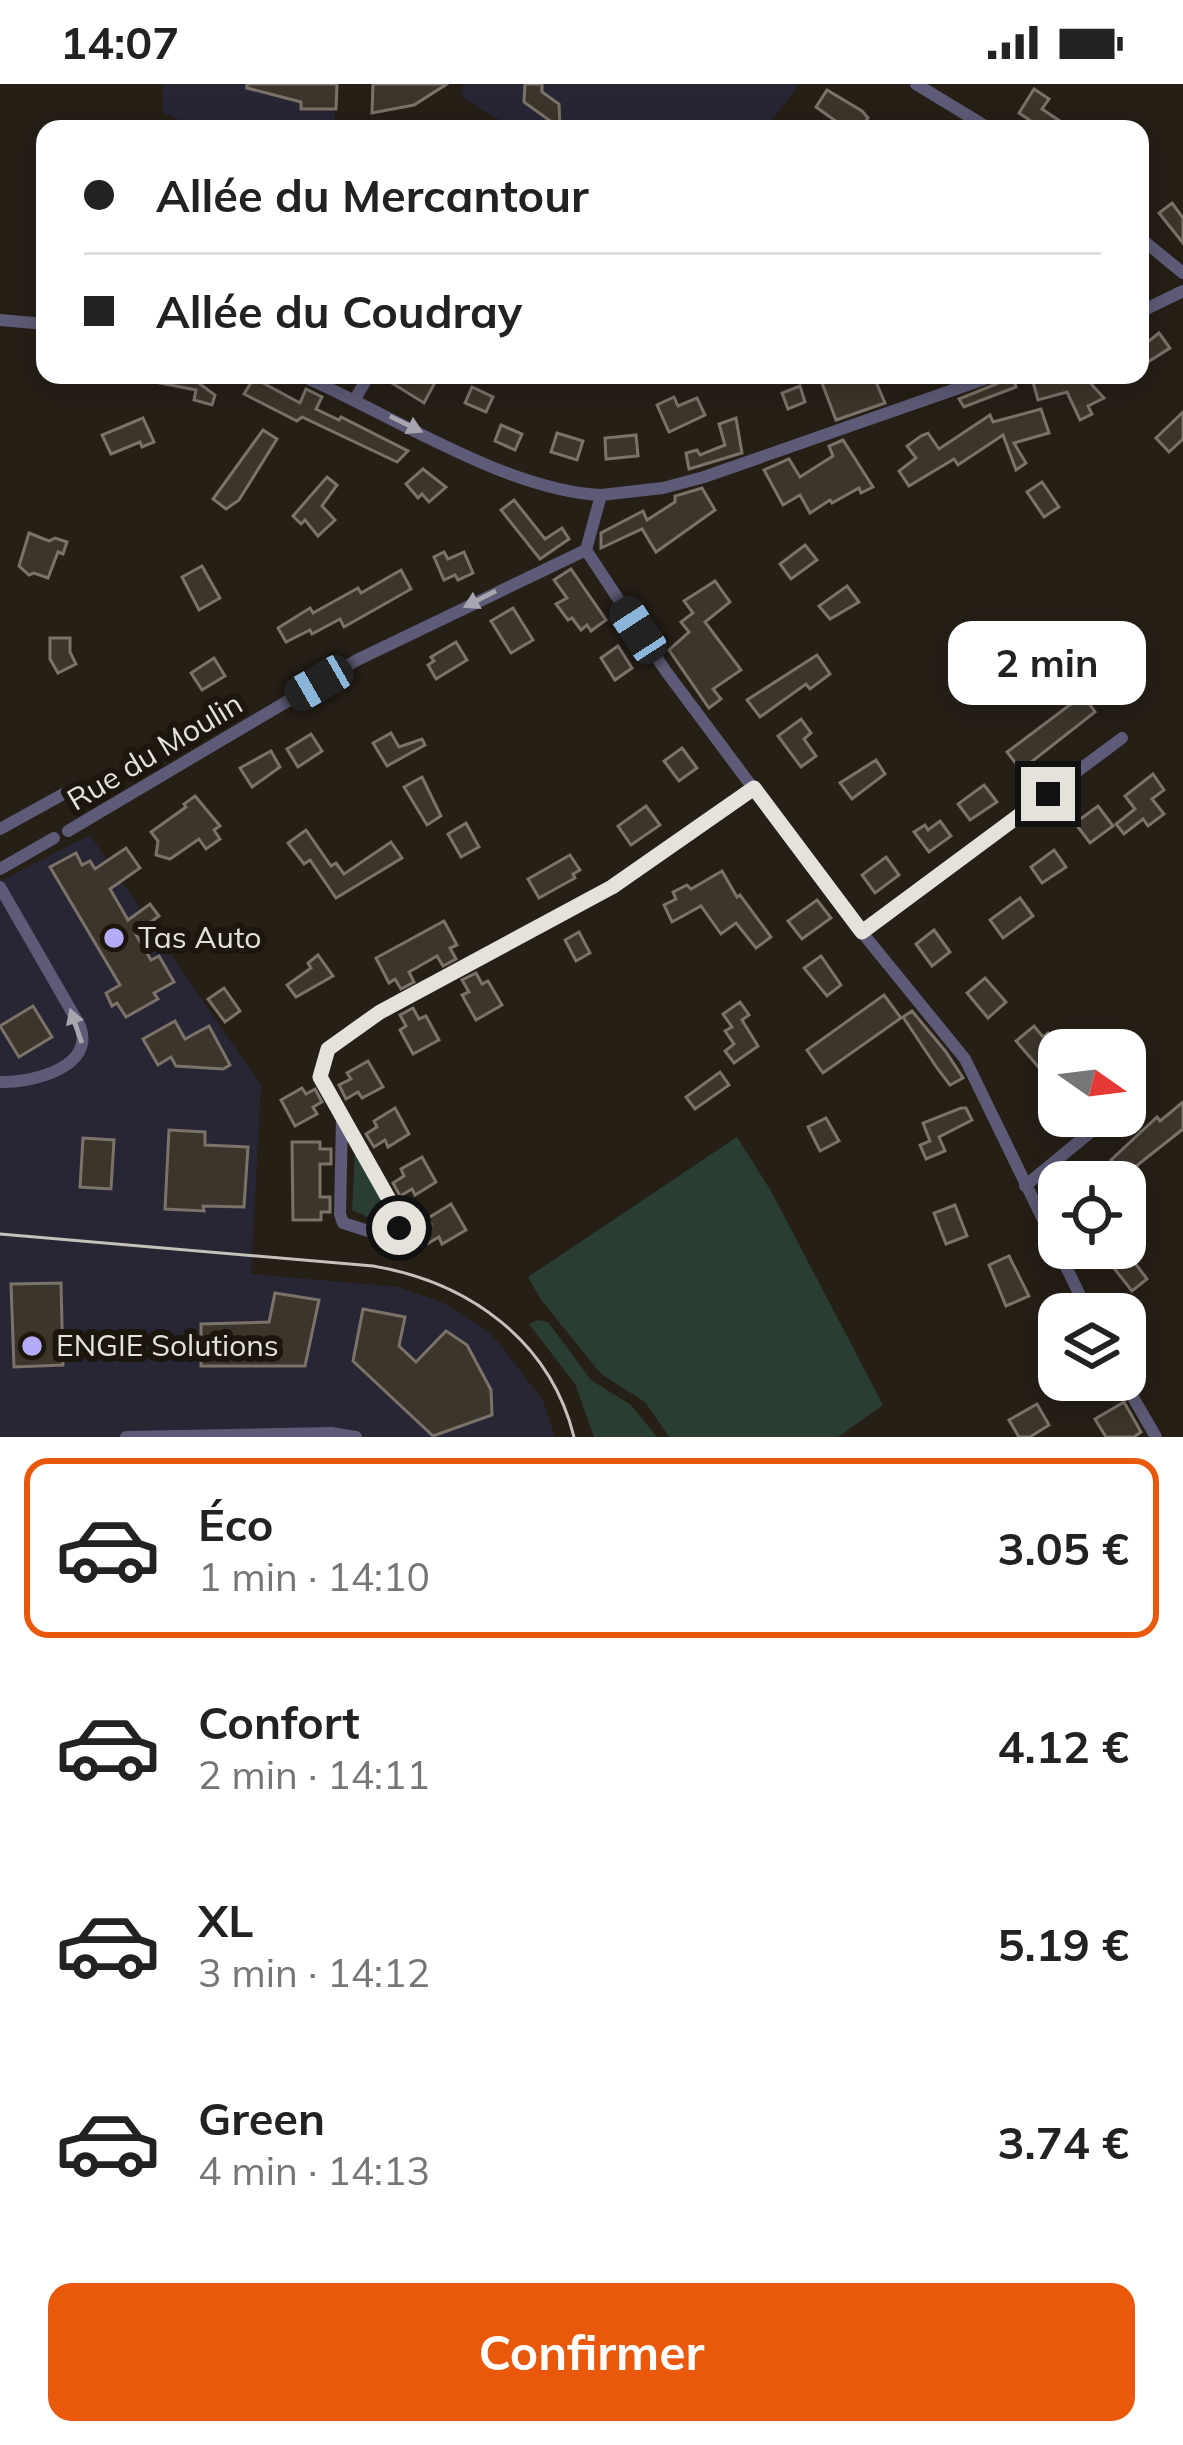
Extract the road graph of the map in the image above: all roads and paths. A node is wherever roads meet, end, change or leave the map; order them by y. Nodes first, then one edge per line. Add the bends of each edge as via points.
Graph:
1 (916, 84) edge
2 (975, 120) edge
3 (1149, 245) edge
4 (1183, 273) edge
5 (1183, 292) edge
6 (1149, 308) edge
7 (0, 320) edge
8 (36, 323) edge
9 (321, 384) edge
10 (364, 384) edge
11 (970, 384) edge
12 (356, 399) junction
13 (601, 495) junction
14 (586, 550) junction
15 (1122, 738) dead end
16 (76, 787) dead end
17 (754, 788) junction
18 (0, 830) edge
19 (68, 831) dead end
20 (55, 838) dead end
21 (0, 869) edge
22 (0, 886) edge
23 (862, 932) junction
24 (0, 1082) edge
25 (342, 1118) junction
26 (1084, 1137) edge
27 (1024, 1186) junction
28 (1078, 1293) edge
29 (1135, 1401) edge
30 (126, 1437) edge
31 (356, 1437) edge
32 (1156, 1437) edge

1 - 2 street
3 - 4 street
5 - 6 street
7 - 8 street
9 - 12 street
10 - 12 street
11 - 13 street via 704,477
12 -> 13 street via 524,481
13 - 14 street
14 - 17 street
14 -> 19 street, Rue du Moulin via 357,660
15 - 23 street
16 - 18 street
17 - 23 street
17 - 25 street via 612,887 386,1009 328,1049 320,1077
20 - 21 street, Rue du Moulin
24 -> 22 street via 31,1082 76,1056 84,1040
23 - 27 street via 965,1058
25 - 25 street via 340,1214 344,1223 392,1234 400,1219
26 - 27 street
27 - 28 street
29 - 32 street
30 - 31 street

